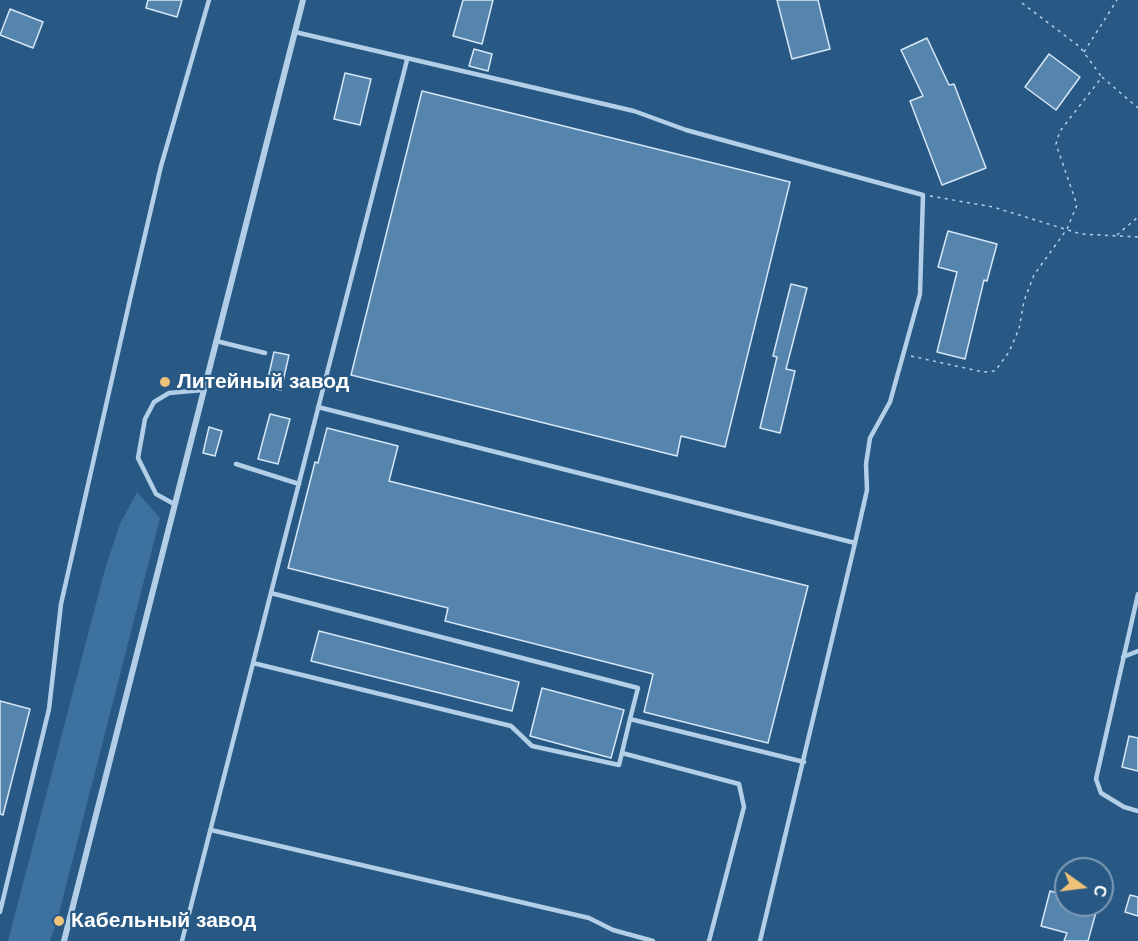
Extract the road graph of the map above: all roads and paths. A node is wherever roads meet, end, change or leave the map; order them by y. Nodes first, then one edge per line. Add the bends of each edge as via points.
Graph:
1 (209, 0) edge
2 (303, 0) edge
3 (1117, 0) edge
4 (1022, 3) dead end
5 (295, 32) junction
6 (1084, 53) junction
7 (407, 60) junction
8 (1102, 77) junction
9 (1138, 108) edge
10 (923, 195) junction
11 (1138, 217) edge
12 (1067, 230) junction
13 (1116, 235) junction
14 (1138, 237) edge
15 (216, 341) junction
16 (265, 353) dead end
17 (905, 355) junction
18 (203, 390) junction
19 (318, 407) junction
20 (236, 464) dead end
21 (299, 484) junction
22 (174, 504) junction
23 (855, 543) junction
24 (271, 593) junction
25 (1138, 594) edge
26 (1138, 651) edge
27 (1123, 657) junction
28 (253, 663) junction
29 (630, 719) junction
30 (622, 753) junction
31 (804, 762) junction
32 (1138, 811) edge
33 (211, 830) junction
34 (0, 912) edge
35 (64, 941) edge
36 (182, 941) edge
37 (652, 941) edge
38 (709, 941) edge
39 (760, 941) edge

1 - 34 lane via 161,166 130,296 61,604 49,709
2 - 5 street
3 - 6 path
4 - 6 path
5 - 7 lane
5 - 15 street
6 - 8 path
7 - 10 lane via 634,111 686,130
7 - 19 lane
8 - 9 path
8 - 12 path via 1060,131 1056,144 1077,205
10 - 12 path via 993,207
10 - 17 lane via 920,294
11 - 13 path
12 - 13 path
12 - 17 path via 1034,275 1009,352 995,371 983,372
13 - 14 path
15 - 16 lane
15 - 18 street
17 - 23 lane via 890,402 870,438 867,490
18 - 22 street
18 - 22 lane via 169,393 154,402 143,427 138,458 156,494
19 - 21 lane
19 - 23 lane
20 - 21 lane
21 - 24 lane
22 - 35 street
23 - 31 lane
24 - 28 lane
24 - 29 lane via 638,688
25 - 27 lane
26 - 27 lane
27 - 32 lane via 1096,779 1101,793
28 - 30 lane via 511,726 532,746 619,765
28 - 33 lane
29 - 30 lane
29 - 31 lane
30 - 38 lane via 739,784 744,807
31 - 39 lane
33 - 36 lane
33 - 37 lane via 588,918

